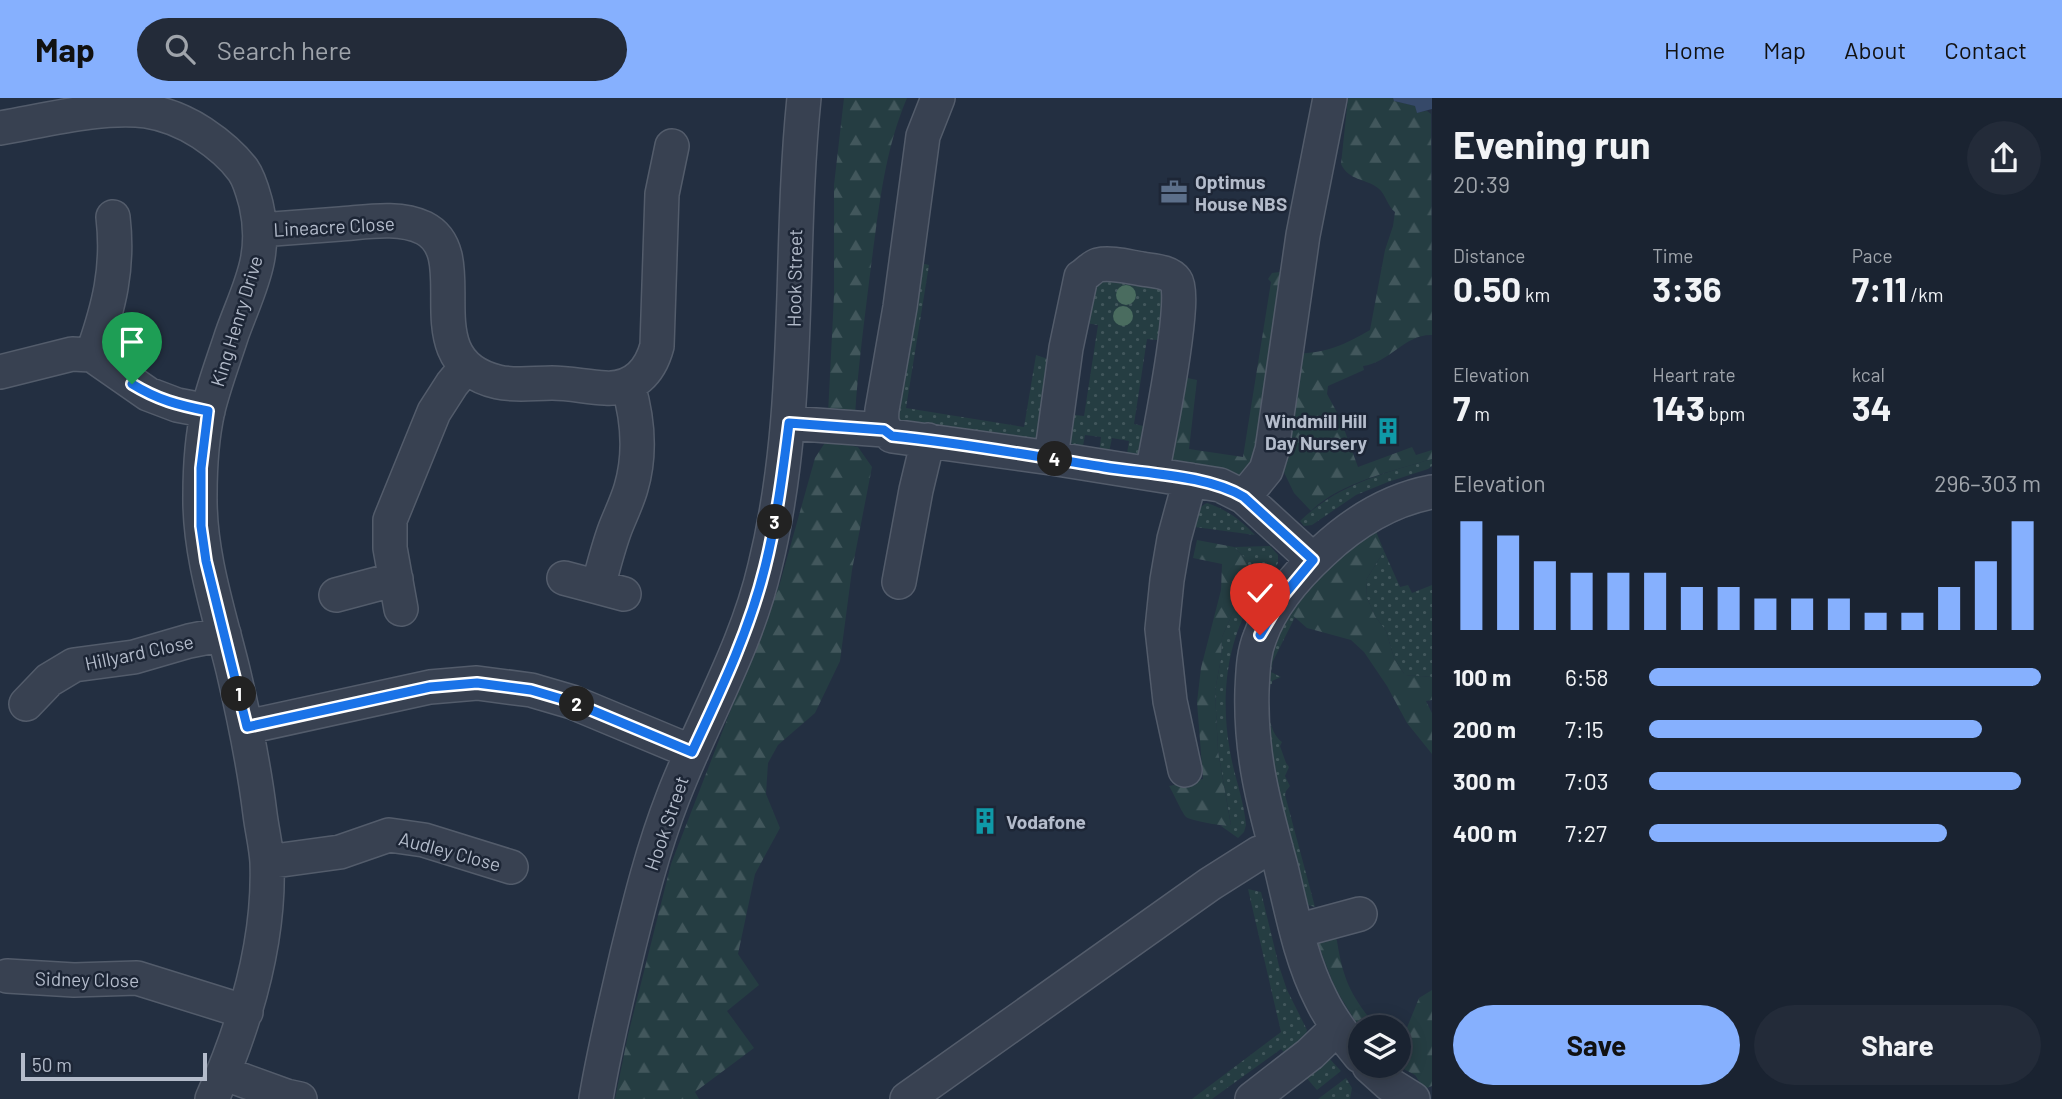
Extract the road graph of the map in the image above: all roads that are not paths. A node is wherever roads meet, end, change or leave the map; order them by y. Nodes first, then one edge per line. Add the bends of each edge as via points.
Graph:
1 (804, 98) edge
2 (938, 98) edge
3 (1330, 98) edge
4 (0, 128) edge
5 (672, 146) dead end
6 (113, 217) dead end
7 (260, 230) junction
8 (92, 355) junction
9 (466, 367) junction
10 (0, 372) edge
11 (628, 386) junction
12 (208, 411) junction
13 (789, 423) junction
14 (884, 430) junction
15 (928, 440) junction
16 (1051, 458) junction
17 (1152, 474) junction
18 (1190, 480) junction
19 (1432, 492) edge
20 (1244, 497) junction
21 (1313, 560) junction
22 (564, 578) dead end
23 (899, 582) dead end
24 (336, 595) dead end
25 (224, 634) junction
26 (26, 704) dead end
27 (247, 727) junction
28 (692, 752) junction
29 (1185, 770) dead end
30 (1276, 848) junction
31 (267, 862) junction
32 (511, 867) dead end
33 (1360, 914) dead end
34 (1297, 931) junction
35 (7, 976) dead end
36 (246, 1012) junction
37 (1337, 1028) junction
38 (1348, 1041) edge
39 (217, 1086) edge
40 (300, 1099) edge
41 (596, 1099) edge
42 (907, 1099) edge
43 (1252, 1099) edge

1 - 13 street, Hook Street
2 - 14 street via 922,136 881,421
3 - 20 street via 1303,235 1272,450 1266,470
4 - 7 street, King Henry Drive via 125,110 147,111 188,124 213,140 244,173 255,199
5 - 11 street via 652,193 657,346 648,369
6 - 8 street via 112,289
7 - 9 street, Lineacre Close via 392,221 426,229 443,250 450,337
7 - 12 street, King Henry Drive via 251,288
8 - 10 street via 72,354
8 - 12 street via 155,397
9 - 11 street via 500,383
9 - 24 street via 434,412 394,506 389,531 398,594
11 - 22 street via 638,448 631,488 614,531 611,591
12 - 25 street, King Henry Drive via 201,468 201,526
13 - 14 street
13 - 28 street, Hook Street via 773,532 758,592 732,667
14 - 15 street via 892,436
15 - 16 street
15 - 23 street
16 - 17 street
16 - 17 street via 1080,277 1097,266 1133,267 1172,277 1180,295
17 - 18 street
18 - 20 street via 1220,485
18 - 29 street via 1172,553 1162,629 1170,701
19 - 21 street via 1373,512
20 - 21 street
21 - 30 street via 1265,624 1254,657 1254,755
25 - 26 street, Hillyard Close via 134,657 74,665 49,680
25 - 27 street, King Henry Drive
27 - 28 street via 430,687 477,683 531,690 572,702
27 - 31 street, King Henry Drive
28 - 41 street, Hook Street via 644,888
30 - 34 street
30 - 42 street via 1259,853 1210,884
31 - 32 street, Audley Close via 340,852 389,835 424,840
31 - 36 street, King Henry Drive via 264,927
33 - 34 street
34 - 37 street via 1307,969
35 - 36 street, Sidney Close via 137,978
36 - 39 street, King Henry Drive
37 - 38 street
37 - 43 street
39 - 40 street

